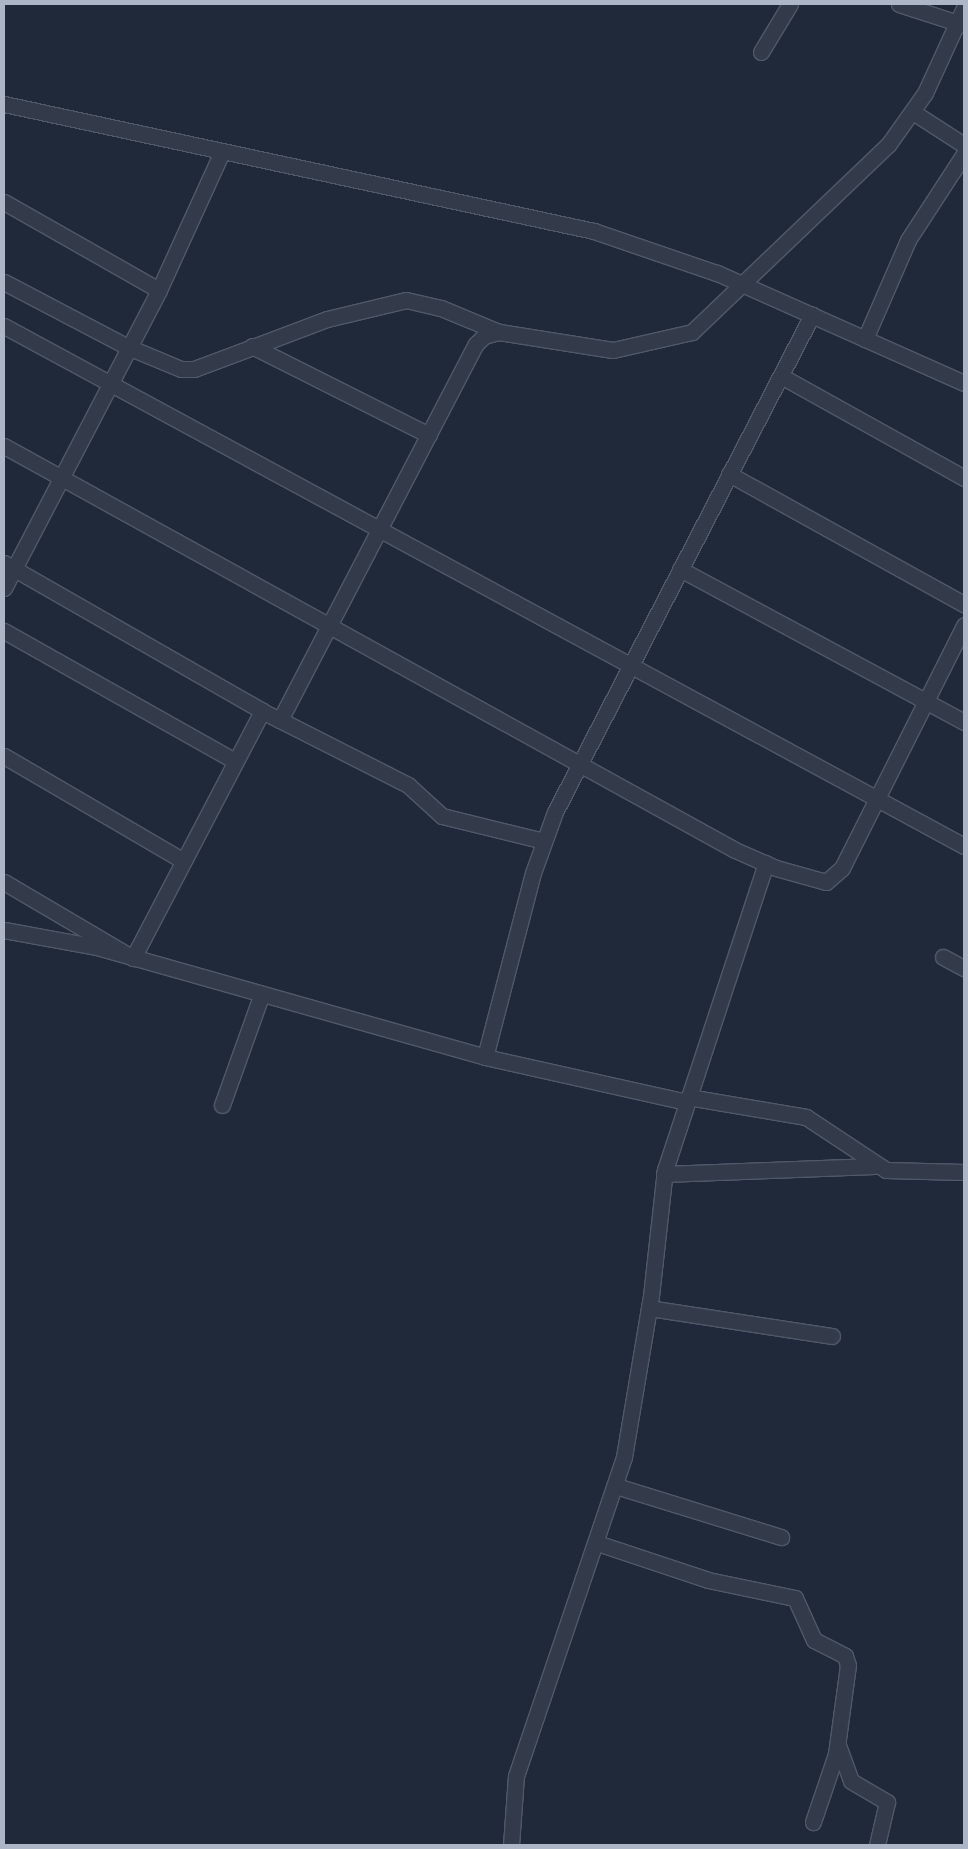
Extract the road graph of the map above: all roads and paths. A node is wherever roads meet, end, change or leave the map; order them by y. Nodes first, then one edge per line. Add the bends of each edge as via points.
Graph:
1 (790, 4) edge
2 (899, 4) edge
3 (964, 8) edge
4 (960, 25) edge
5 (761, 52) dead end
6 (4, 104) edge
7 (913, 112) junction
8 (964, 145) edge
9 (222, 152) junction
10 (964, 154) edge
11 (4, 202) edge
12 (4, 282) edge
13 (743, 284) junction
14 (159, 290) junction
15 (812, 315) junction
16 (4, 326) edge
17 (499, 332) junction
18 (865, 338) junction
19 (252, 346) junction
20 (128, 348) junction
21 (781, 376) junction
22 (962, 377) edge
23 (108, 383) junction
24 (429, 435) junction
25 (4, 446) edge
26 (730, 474) junction
27 (60, 477) junction
28 (964, 478) edge
29 (379, 528) junction
30 (9, 566) edge
31 (680, 569) junction
32 (4, 588) edge
33 (964, 604) edge
34 (329, 625) junction
35 (964, 625) edge
36 (4, 632) edge
37 (631, 664) junction
38 (925, 702) junction
39 (262, 711) junction
40 (280, 720) junction
41 (964, 722) edge
42 (4, 756) edge
43 (235, 761) junction
44 (577, 763) junction
45 (876, 801) junction
46 (544, 841) junction
47 (964, 846) edge
48 (184, 861) junction
49 (766, 863) junction
50 (4, 882) edge
51 (4, 930) edge
52 (943, 957) dead end
53 (133, 958) junction
54 (964, 968) edge
55 (261, 996) junction
56 (484, 1057) junction
57 (687, 1100) junction
58 (222, 1105) dead end
59 (874, 1166) junction
60 (964, 1172) edge
61 (664, 1174) junction
62 (649, 1308) junction
63 (832, 1336) dead end
64 (616, 1486) junction
65 (781, 1537) dead end
66 (596, 1543) junction
67 (838, 1744) junction
68 (813, 1822) dead end
69 (511, 1845) edge
70 (877, 1845) edge

1 - 5 street
2 - 4 street
3 - 4 street
4 - 7 street
6 - 9 street
7 - 8 street
7 - 13 street via 888,145
9 - 13 street via 594,231
9 - 14 street
10 - 18 street via 908,240
11 - 14 street
12 - 20 street
13 - 15 street
13 - 17 street via 692,332 656,344 613,350
14 - 20 street
15 - 18 street
15 - 21 street
16 - 23 street
17 - 19 street via 441,308 406,300 327,319
17 - 24 street via 484,336 476,344
18 - 22 street
19 - 20 street via 194,369 181,369
19 - 24 street
20 - 23 street
21 - 26 street
21 - 28 street
23 - 27 street
23 - 29 street
24 - 29 street
25 - 27 street
26 - 31 street
26 - 33 street
27 - 30 street
27 - 34 street
29 - 34 street
29 - 37 street
30 - 32 street
30 - 39 street
31 - 37 street
31 - 38 street
34 - 40 street
34 - 44 street
35 - 38 street
36 - 43 street
37 - 44 street
37 - 45 street
38 - 41 street
38 - 45 street
39 - 40 street
39 - 43 street
40 - 46 street via 408,785 442,816
42 - 48 street
43 - 48 street
44 - 46 street
44 - 49 street
45 - 47 street
45 - 49 street via 833,880 812,879
46 - 56 street
48 - 53 street
49 - 57 street
50 - 53 street
51 - 53 street
52 - 54 street
53 - 55 street
55 - 56 street
55 - 58 street
56 - 57 street
57 - 59 street via 806,1117
57 - 61 street
59 - 60 street via 898,1172
59 - 61 street
61 - 62 street
62 - 63 street
62 - 64 street via 634,1408
64 - 65 street
64 - 66 street
66 - 67 street via 708,1580 796,1598 814,1640 847,1660
66 - 69 street via 516,1776
67 - 68 street
67 - 70 street via 851,1781 887,1802

